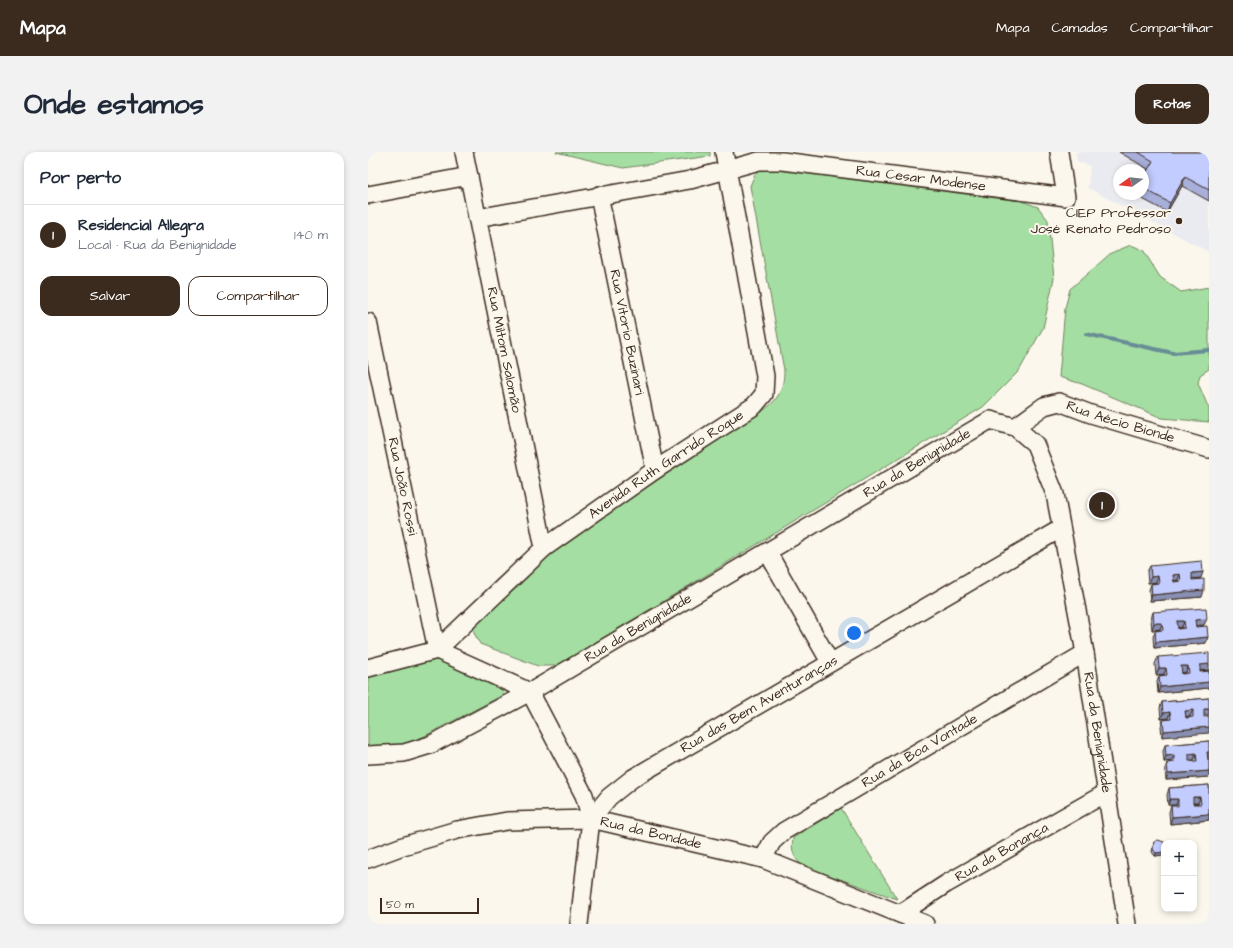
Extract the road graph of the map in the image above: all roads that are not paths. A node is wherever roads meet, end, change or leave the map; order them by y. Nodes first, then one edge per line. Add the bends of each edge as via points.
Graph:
1 (464, 152) edge
2 (724, 152) edge
3 (1060, 152) edge
4 (728, 169) junction
5 (469, 176) junction
6 (598, 195) junction
7 (368, 196) edge
8 (477, 218) junction
9 (368, 322) edge
10 (1015, 427) junction
11 (1209, 449) edge
12 (655, 470) junction
13 (1060, 529) junction
14 (544, 548) junction
15 (768, 553) junction
16 (437, 650) junction
17 (1085, 653) junction
18 (830, 662) junction
19 (368, 668) edge
20 (530, 692) junction
21 (368, 755) edge
22 (1106, 793) junction
23 (591, 819) junction
24 (368, 859) edge
25 (763, 859) junction
26 (900, 914) junction
27 (579, 924) edge
28 (925, 924) edge
29 (1127, 924) edge

1 - 5 street, Rua Miltom Salomão
2 - 4 street, Avenida Ruth Garrido Roque
3 - 4 street, Rua Cesar Modense via 1066,197 782,161 759,161
4 - 6 street, Rua Cesar Modense via 690,180
4 - 12 street, Avenida Ruth Garrido Roque via 765,376 764,394 754,406
5 - 7 street
5 - 8 street, Rua Miltom Salomão
6 - 8 street, Rua Cesar Modense
6 - 12 street, Rua Vitorio Buzinari
8 - 14 street, Rua Miltom Salomão
9 - 16 street, Rua João Rossi
10 - 11 street, Rua Aécio Bionde via 1044,406 1059,402
10 - 13 street, Rua da Benignidade via 1035,444 1055,494
10 - 15 street, Rua da Benignidade via 990,420
12 - 14 street, Avenida Ruth Garrido Roque
13 - 17 street, Rua da Benignidade
13 - 18 street, Rua das Bem Aventuranças
14 - 16 street, Avenida Ruth Garrido Roque
15 - 18 street
15 - 20 street, Rua da Benignidade
16 - 19 street, Avenida Ruth Garrido Roque
16 - 20 street
17 - 22 street, Rua da Benignidade
17 - 25 street, Rua da Boa Vontade via 784,831 772,842
18 - 23 street, Rua das Bem Aventuranças via 632,778 609,797
20 - 21 street, Rua da Benignidade via 430,745 404,753
20 - 23 street via 584,795
22 - 26 street, Rua da Bonança via 946,884
22 - 29 street, Rua da Benignidade
23 - 24 street, Rua da Bondade via 507,821 457,830
23 - 25 street, Rua da Bondade
23 - 27 street
25 - 26 street, Rua da Bondade
26 - 28 street, Rua da Bondade

